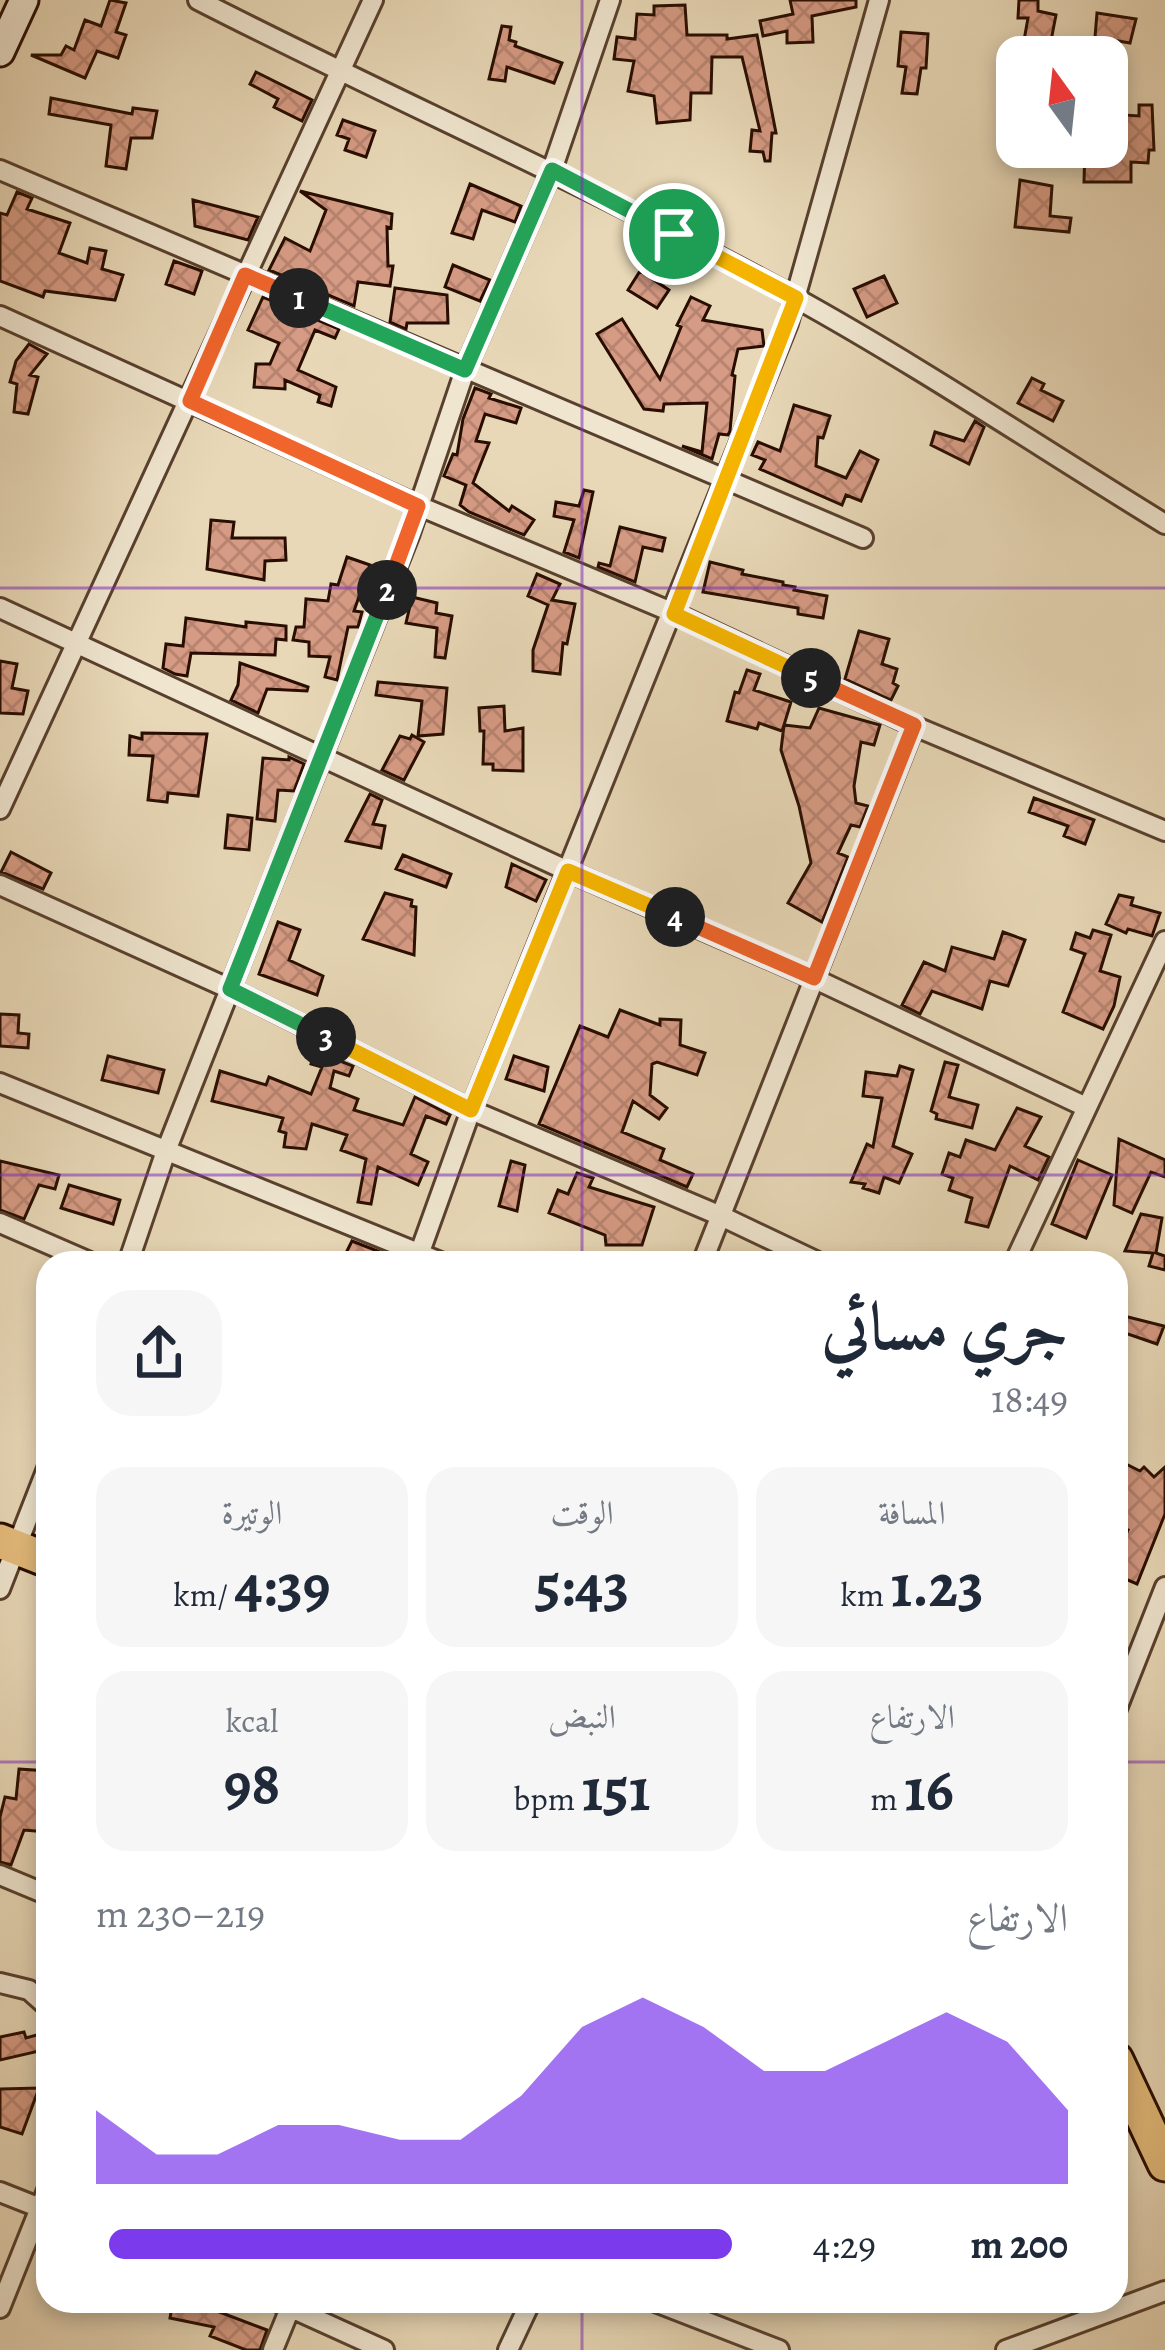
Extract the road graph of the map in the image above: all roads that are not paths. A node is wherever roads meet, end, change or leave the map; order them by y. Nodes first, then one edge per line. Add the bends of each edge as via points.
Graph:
1 (24, 0) edge
2 (198, 0) edge
3 (373, 0) edge
4 (610, 0) edge
5 (879, 0) edge
6 (0, 52) edge
7 (339, 73) junction
8 (0, 170) edge
9 (552, 170) junction
10 (245, 275) junction
11 (796, 298) junction
12 (0, 316) edge
13 (465, 370) junction
14 (190, 401) junction
15 (726, 482) junction
16 (418, 506) junction
17 (1165, 524) edge
18 (863, 538) dead end
19 (0, 608) edge
20 (674, 614) junction
21 (75, 641) junction
22 (914, 725) junction
23 (321, 754) junction
24 (0, 808) edge
25 (1165, 831) edge
26 (568, 871) junction
27 (0, 885) edge
28 (1165, 941) edge
29 (814, 978) junction
30 (230, 989) junction
31 (0, 1083) edge
32 (1086, 1107) junction
33 (471, 1110) junction
34 (166, 1151) junction
35 (721, 1216) junction
36 (0, 1223) edge
37 (64, 1251) edge
38 (132, 1251) edge
39 (402, 1251) edge
40 (421, 1251) edge
41 (707, 1251) edge
42 (795, 1251) edge
43 (1020, 1251) edge
44 (36, 1489) edge
45 (8, 1544) edge
46 (36, 1555) edge
47 (1165, 1587) edge
48 (0, 1589) edge
49 (1128, 1681) edge
50 (0, 1875) edge
51 (36, 1890) edge
52 (0, 1983) edge
53 (36, 1996) edge
54 (1128, 2085) edge
55 (1165, 2164) edge
56 (0, 2192) edge
57 (36, 2206) edge
58 (36, 2227) edge
59 (1165, 2291) edge
60 (1128, 2305) edge
61 (0, 2308) edge
62 (284, 2313) edge
63 (308, 2313) edge
64 (525, 2313) edge
65 (684, 2313) edge
66 (1106, 2313) edge
67 (273, 2350) edge
68 (384, 2350) edge
69 (508, 2350) edge
70 (779, 2350) edge
71 (1006, 2350) edge

1 - 6 street
2 - 7 street
3 - 7 street
4 - 9 street
5 - 11 street
7 - 9 street
7 - 10 street
8 - 10 street
9 - 11 street
9 - 13 street
10 - 13 street
10 - 14 street
11 - 15 street
11 - 17 street
12 - 14 street
13 - 15 street
13 - 16 street
14 - 16 street
14 - 21 street
15 - 18 street
15 - 20 street
16 - 20 street
16 - 23 street
19 - 21 street
20 - 22 street
20 - 26 street
21 - 23 street
21 - 24 street
22 - 25 street
22 - 29 street
23 - 26 street
23 - 30 street
26 - 29 street
26 - 33 street
27 - 30 street
28 - 32 street
29 - 32 street
29 - 35 street
30 - 33 street
30 - 34 street
31 - 34 street
32 - 43 street
33 - 35 street
33 - 40 street
34 - 38 street
34 - 39 street
35 - 41 street
35 - 42 street
36 - 37 street
44 - 45 street
45 - 46 highway
45 - 48 street
47 - 49 street
50 - 51 street
52 - 53 street
54 - 55 highway
56 - 57 street
58 - 61 street
59 - 60 street
62 - 67 street
63 - 68 street
64 - 69 street
65 - 70 street
66 - 71 street

